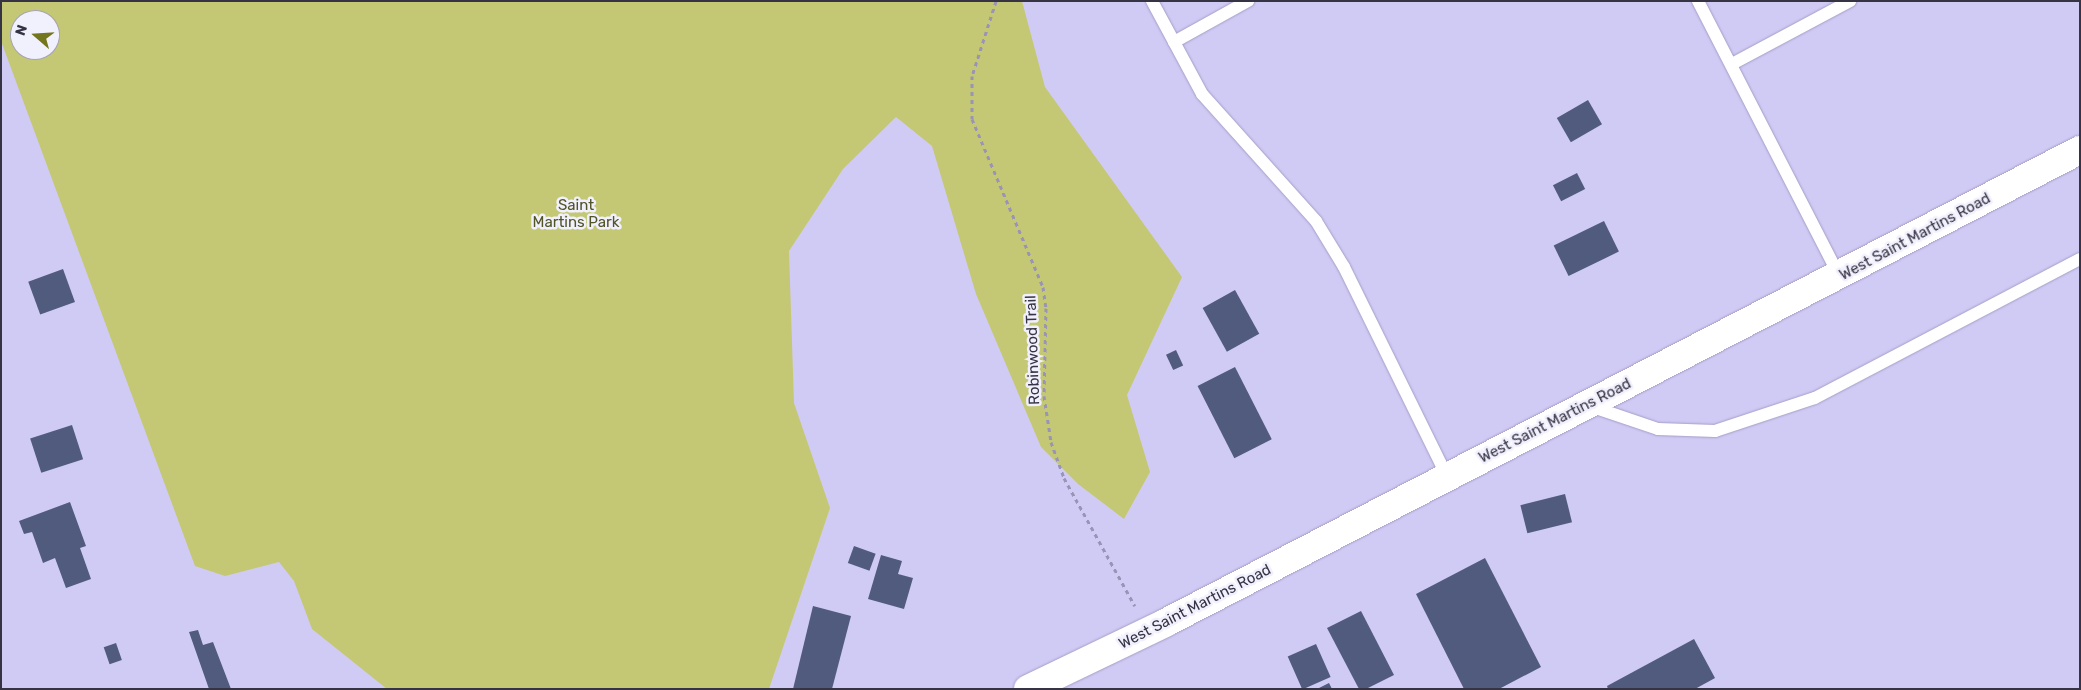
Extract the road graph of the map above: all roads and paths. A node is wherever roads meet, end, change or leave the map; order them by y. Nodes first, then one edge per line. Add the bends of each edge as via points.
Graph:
1 (996, 1) edge
2 (1152, 1) edge
3 (1248, 1) edge
4 (1698, 1) edge
5 (1850, 1) edge
6 (1174, 42) junction
7 (1732, 64) junction
8 (2080, 150) edge
9 (2080, 259) edge
10 (1840, 277) junction
11 (1585, 405) junction
12 (1447, 476) junction
13 (1149, 631) junction
14 (1028, 689) edge

1 - 13 path, Robinwood Trail via 972,76 972,119 1042,287 1046,308 1044,396 1051,442 1064,478
2 - 6 lane
3 - 6 lane
4 - 7 lane
5 - 7 lane
6 - 12 lane via 1202,94 1221,119 1252,147 1316,221 1344,267
7 - 10 lane
8 - 10 street, West Saint Martins Road
9 - 11 lane via 1815,398 1715,431 1658,429
10 - 11 street, West Saint Martins Road
11 - 12 street, West Saint Martins Road
12 - 13 street, West Saint Martins Road
13 - 14 street, West Saint Martins Road

